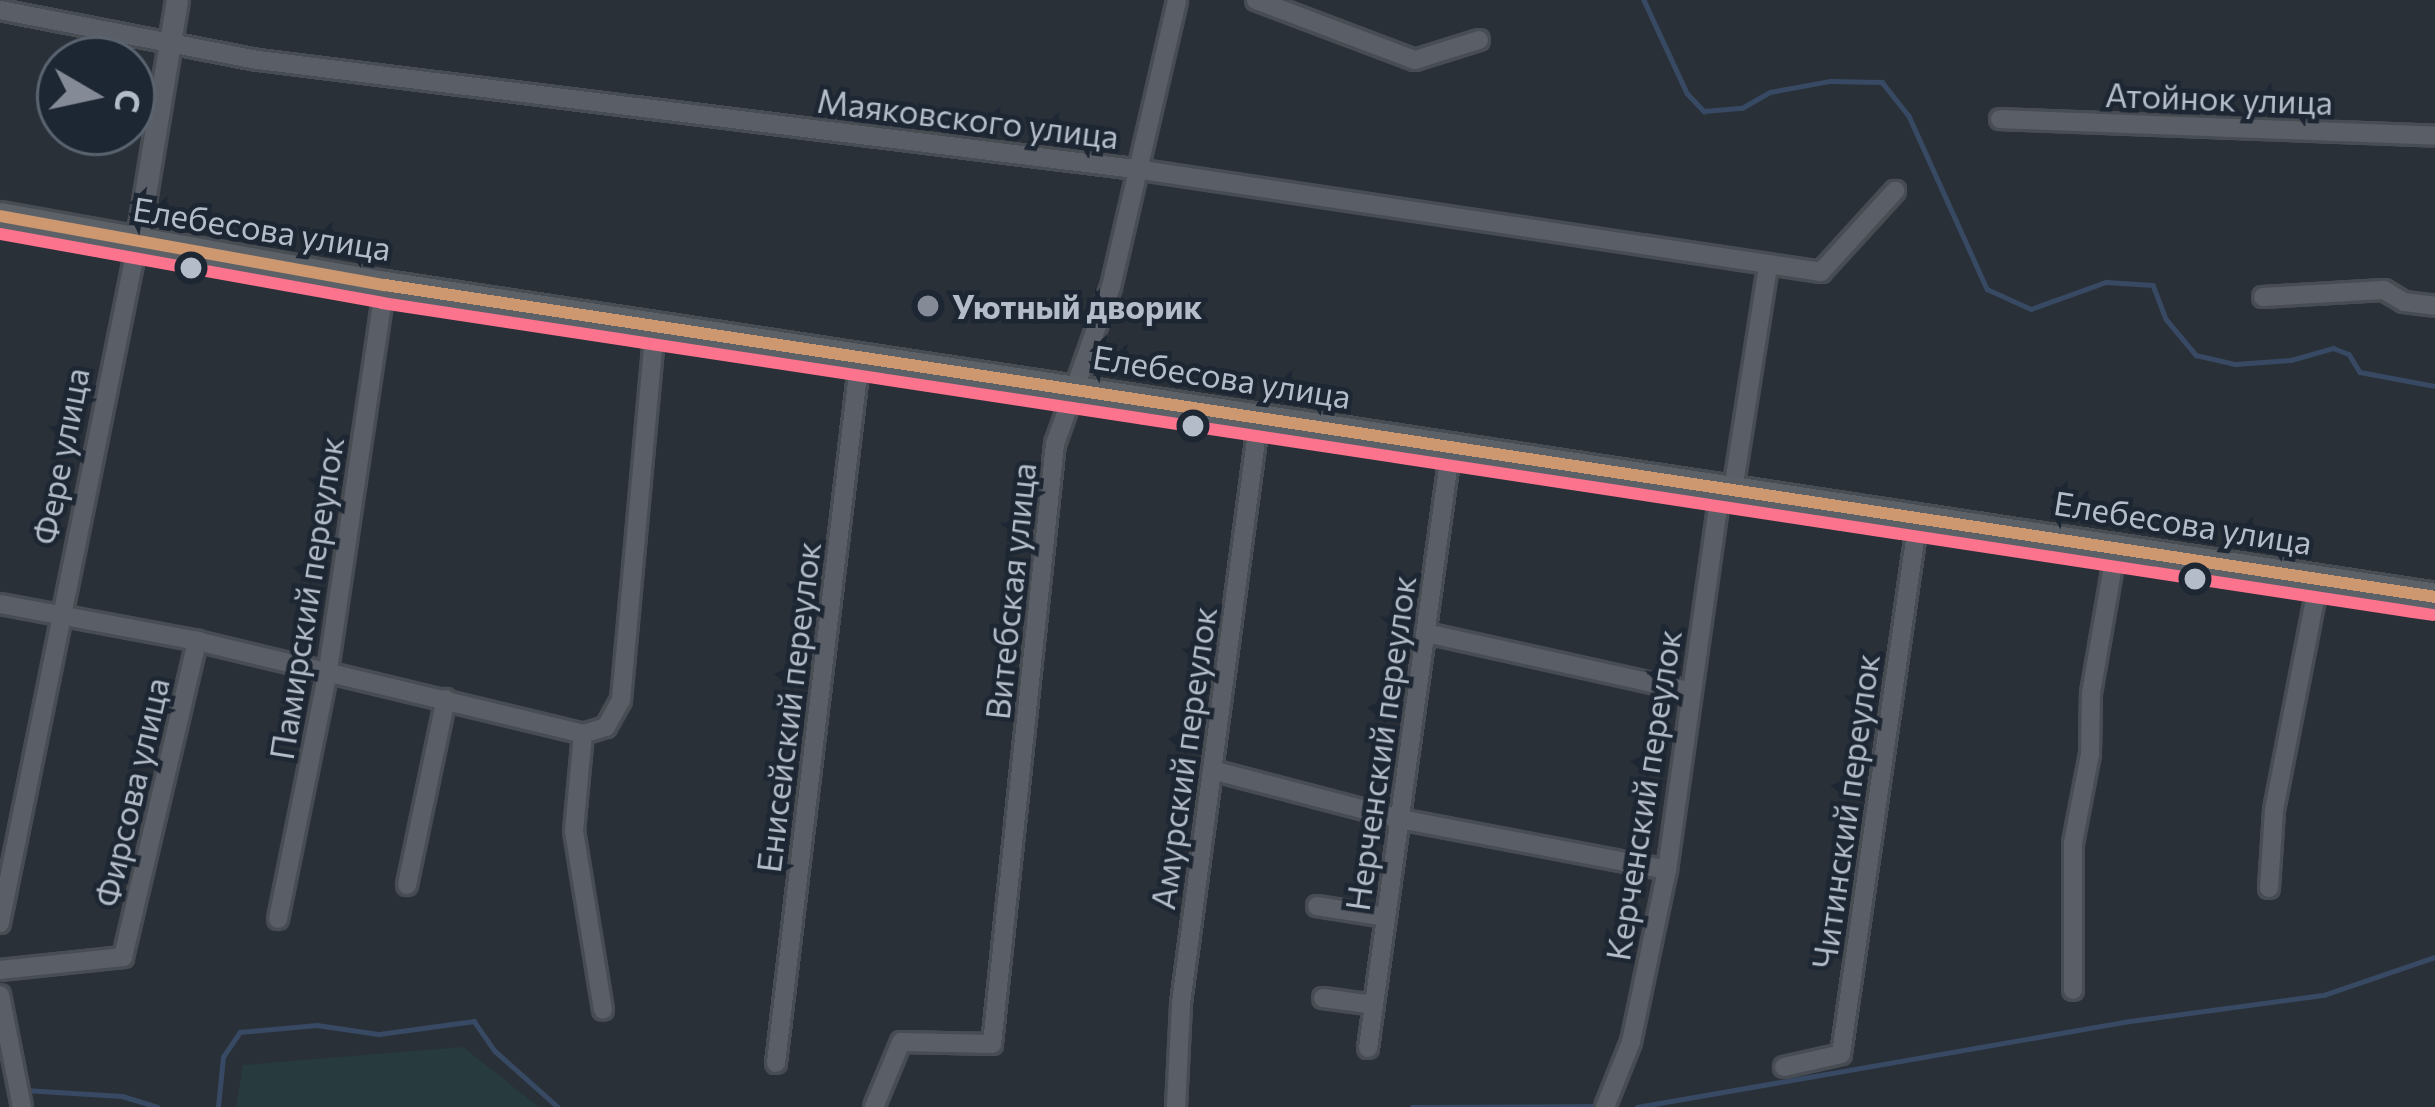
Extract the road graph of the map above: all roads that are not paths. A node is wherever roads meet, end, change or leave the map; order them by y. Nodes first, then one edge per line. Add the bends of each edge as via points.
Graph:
1 (177, 0) edge
2 (1177, 0) edge
3 (1256, 0) edge
4 (0, 10) edge
5 (1479, 40) dead end
6 (169, 46) junction
7 (2000, 119) dead end
8 (2435, 136) edge
9 (1142, 170) junction
10 (1895, 190) dead end
11 (0, 216) edge
12 (137, 244) junction
13 (1768, 266) junction
14 (385, 285) junction
15 (2263, 297) dead end
16 (2435, 306) edge
17 (655, 326) junction
18 (860, 357) junction
19 (1070, 390) junction
20 (1259, 418) junction
21 (1451, 447) junction
22 (1727, 489) junction
23 (1918, 518) junction
24 (2116, 549) junction
25 (2319, 579) junction
26 (2435, 597) edge
27 (0, 604) edge
28 (61, 615) junction
29 (1426, 633) junction
30 (197, 641) junction
31 (328, 670) junction
32 (1692, 692) junction
33 (446, 699) junction
34 (583, 734) junction
35 (1212, 770) junction
36 (1400, 819) junction
37 (1666, 869) junction
38 (407, 884) dead end
39 (2269, 888) dead end
40 (1317, 905) dead end
41 (1386, 917) junction
42 (278, 919) dead end
43 (0, 923) edge
44 (0, 970) edge
45 (2073, 990) dead end
46 (0, 995) edge
47 (1323, 998) dead end
48 (1374, 1004) junction
49 (603, 1010) dead end
50 (2, 1032) edge
51 (1368, 1048) dead end
52 (776, 1063) dead end
53 (1784, 1067) dead end
54 (22, 1107) edge
55 (874, 1107) edge
56 (1176, 1107) edge
57 (1605, 1107) edge

1 - 6 street, Фере улица
2 - 9 street, Витебская улица
3 - 5 street via 1415,60
4 - 6 street, Маяковского улица
6 - 9 street, Маяковского улица
6 - 12 street, Фере улица
7 - 8 street, Атойнок улица
9 - 13 street, Маяковского улица
9 - 19 street, Витебская улица via 1111,287
10 - 13 street, Маяковского улица via 1821,272
11 - 12 main road, Елебесова улица
12 - 14 main road, Елебесова улица
12 - 28 street, Фере улица
13 - 22 street, Керченский переулок
14 - 17 main road, Елебесова улица
14 - 31 street, Памирский переулок
15 - 16 street via 2384,290
17 - 18 main road, Елебесова улица
17 - 34 street via 621,700 606,727
18 - 19 main road, Елебесова улица
18 - 52 street, Енисейский переулок
19 - 20 main road, Елебесова улица
19 - 55 street, Витебская улица via 1055,443 992,1043 902,1042
20 - 21 main road, Елебесова улица
20 - 35 street, Амурский переулок
21 - 22 main road, Елебесова улица
21 - 29 street, Нерченский переулок
22 - 23 main road, Елебесова улица
22 - 32 street, Керченский переулок
23 - 24 main road, Елебесова улица
23 - 53 street, Читинский переулок via 1841,1054
24 - 25 main road, Елебесова улица
24 - 45 street via 2073,843
25 - 26 main road, Елебесова улица
25 - 39 street via 2274,810
27 - 28 street, Фирсова улица
28 - 30 street, Фирсова улица
28 - 43 street, Фере улица
29 - 32 street
29 - 36 street, Нерченский переулок
30 - 31 street, Фирсова улица
30 - 44 street, Фирсова улица via 124,957
31 - 33 street, Фирсова улица
31 - 42 street, Памирский переулок
32 - 37 street, Керченский переулок
33 - 34 street, Фирсова улица
33 - 38 street
34 - 49 street via 574,831
35 - 36 street
35 - 56 street, Амурский переулок via 1180,1003
36 - 37 street
36 - 41 street, Нерченский переулок
37 - 57 street, Керченский переулок via 1631,1042
40 - 41 street
41 - 48 street, Нерченский переулок
46 - 50 street
47 - 48 street
48 - 51 street, Нерченский переулок
50 - 54 street

